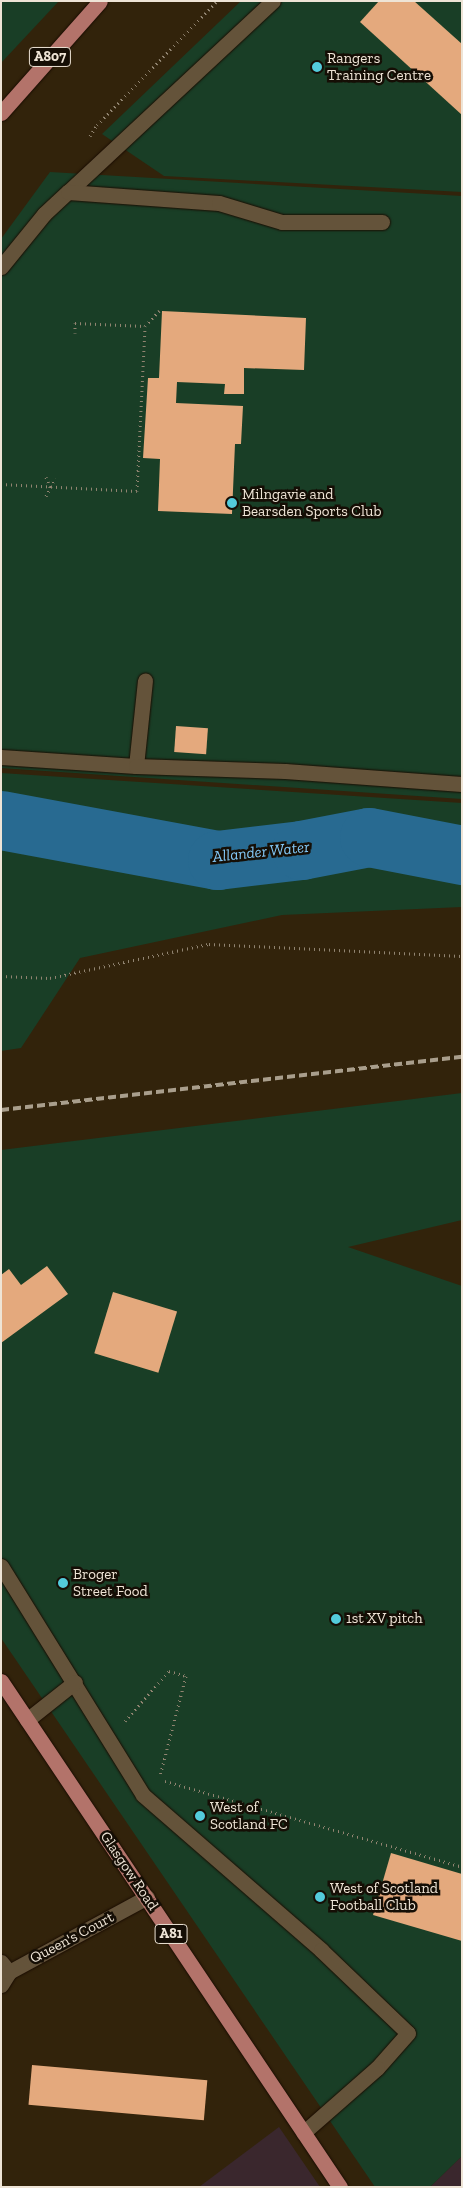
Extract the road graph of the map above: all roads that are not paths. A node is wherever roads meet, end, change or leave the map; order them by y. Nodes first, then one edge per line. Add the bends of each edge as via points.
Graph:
1 (100, 1) edge
2 (273, 1) edge
3 (1, 113) edge
4 (68, 192) junction
5 (382, 222) dead end
6 (1, 266) edge
7 (145, 680) dead end
8 (1, 757) edge
9 (136, 766) junction
10 (462, 784) edge
11 (1, 1566) edge
12 (1, 1681) edge
13 (75, 1682) junction
14 (27, 1720) junction
15 (147, 1897) junction
16 (4, 1973) edge
17 (303, 2133) junction
18 (340, 2187) edge

1 - 3 main road, A807
2 - 4 street
4 - 5 street via 219,203 282,222
4 - 6 street via 44,214
7 - 9 street
8 - 9 street
9 - 10 street via 285,771
11 - 13 street
12 - 14 main road, Glasgow Road / A81
13 - 14 street
13 - 17 street via 144,1795 321,1950 408,2032 377,2068
14 - 15 main road, Glasgow Road / A81
15 - 16 street, Queen's Court
15 - 17 main road, Glasgow Road / A81
17 - 18 main road, Glasgow Road / A81

